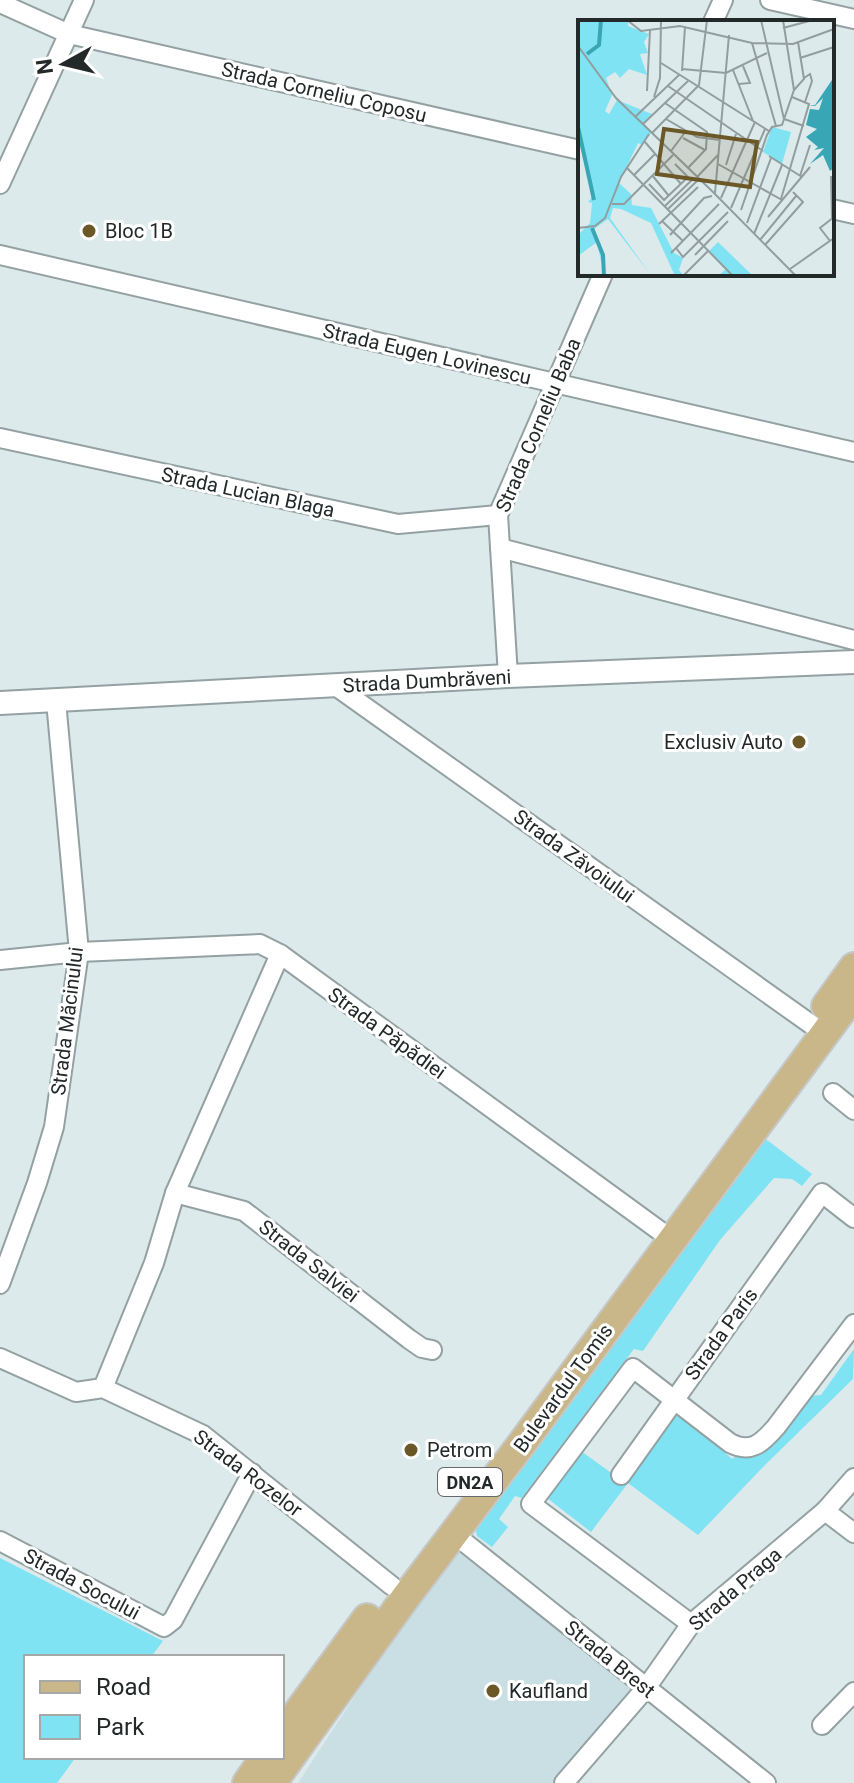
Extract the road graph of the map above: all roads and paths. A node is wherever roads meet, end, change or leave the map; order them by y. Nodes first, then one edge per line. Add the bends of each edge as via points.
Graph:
1 (84, 0) edge
2 (723, 0) edge
3 (770, 0) edge
4 (0, 3) edge
5 (854, 19) edge
6 (714, 20) edge
7 (69, 34) junction
8 (578, 150) edge
9 (0, 184) edge
10 (834, 209) edge
11 (854, 214) edge
12 (0, 255) edge
13 (602, 276) edge
14 (555, 384) junction
15 (0, 438) edge
16 (854, 452) edge
17 (498, 515) junction
18 (500, 548) junction
19 (854, 640) edge
20 (854, 662) edge
21 (508, 676) junction
22 (337, 687) junction
23 (56, 701) junction
24 (0, 703) edge
25 (79, 952) junction
26 (280, 954) junction
27 (0, 960) edge
28 (854, 967) edge
29 (854, 994) edge
30 (812, 1025) junction
31 (833, 1093) dead end
32 (854, 1110) edge
33 (175, 1193) junction
34 (854, 1218) edge
35 (660, 1231) junction
36 (0, 1284) edge
37 (854, 1324) edge
38 (432, 1350) dead end
39 (0, 1358) edge
40 (103, 1388) junction
41 (674, 1400) junction
42 (252, 1473) junction
43 (621, 1475) dead end
44 (854, 1478) edge
45 (825, 1511) junction
46 (854, 1533) edge
47 (454, 1534) junction
48 (0, 1541) edge
49 (392, 1586) junction
50 (691, 1624) junction
51 (646, 1688) junction
52 (854, 1692) edge
53 (822, 1725) dead end
54 (284, 1731) edge
55 (264, 1759) edge
56 (247, 1783) edge
57 (272, 1783) edge
58 (564, 1783) edge
59 (766, 1783) edge

1 - 7 street
2 - 6 street
3 - 5 street
4 - 7 street, Strada Corneliu Coposu
7 - 8 street, Strada Corneliu Coposu
7 - 9 street
10 - 11 street
12 - 14 street, Strada Eugen Lovinescu
13 - 14 street, Strada Corneliu Baba
14 - 16 street, Strada Eugen Lovinescu
14 - 17 street, Strada Corneliu Baba
15 - 17 street, Strada Lucian Blaga via 398,524
17 - 18 street, Strada Corneliu Baba
18 - 19 street
18 - 21 street, Strada Corneliu Baba
20 - 21 street, Strada Dumbrăveni
21 - 22 street, Strada Dumbrăveni
22 - 23 street, Strada Dumbrăveni
22 - 30 street, Strada Zăvoiului
23 - 24 street, Strada Dumbrăveni
23 - 25 street, Strada Măcinului
25 - 26 street, Strada Păpădiei via 260,944
25 - 27 street, Strada Păpădiei
25 - 36 street, Strada Măcinului via 54,1127
26 - 33 street
26 - 35 street, Strada Păpădiei
28 - 30 main road, Bulevardul Tomis / DN2A
29 - 47 main road, Bulevardul Tomis / DN2A
30 - 35 main road, Bulevardul Tomis / DN2A
31 - 32 street
33 - 38 street, Strada Salviei via 244,1211 409,1339
33 - 40 street via 154,1263
34 - 41 street, Strada Paris via 822,1193
35 - 49 main road, Bulevardul Tomis / DN2A
37 - 41 street via 776,1427 752,1449 730,1443
39 - 40 street, Strada Rozelor via 76,1392
40 - 42 street, Strada Rozelor via 203,1435
41 - 43 street, Strada Paris
41 - 50 street via 633,1368 531,1504
42 - 48 street, Strada Socului via 173,1620 164,1627
42 - 49 street, Strada Rozelor
44 - 45 street, Strada Praga
45 - 46 street
45 - 50 street, Strada Praga
47 - 51 street, Strada Brest
47 - 57 main road, Bulevardul Tomis / DN2A
49 - 54 main road, Bulevardul Tomis / DN2A
50 - 51 street, Strada Praga
51 - 58 street, Strada Praga
51 - 59 street, Strada Brest
52 - 53 street
55 - 56 main road

